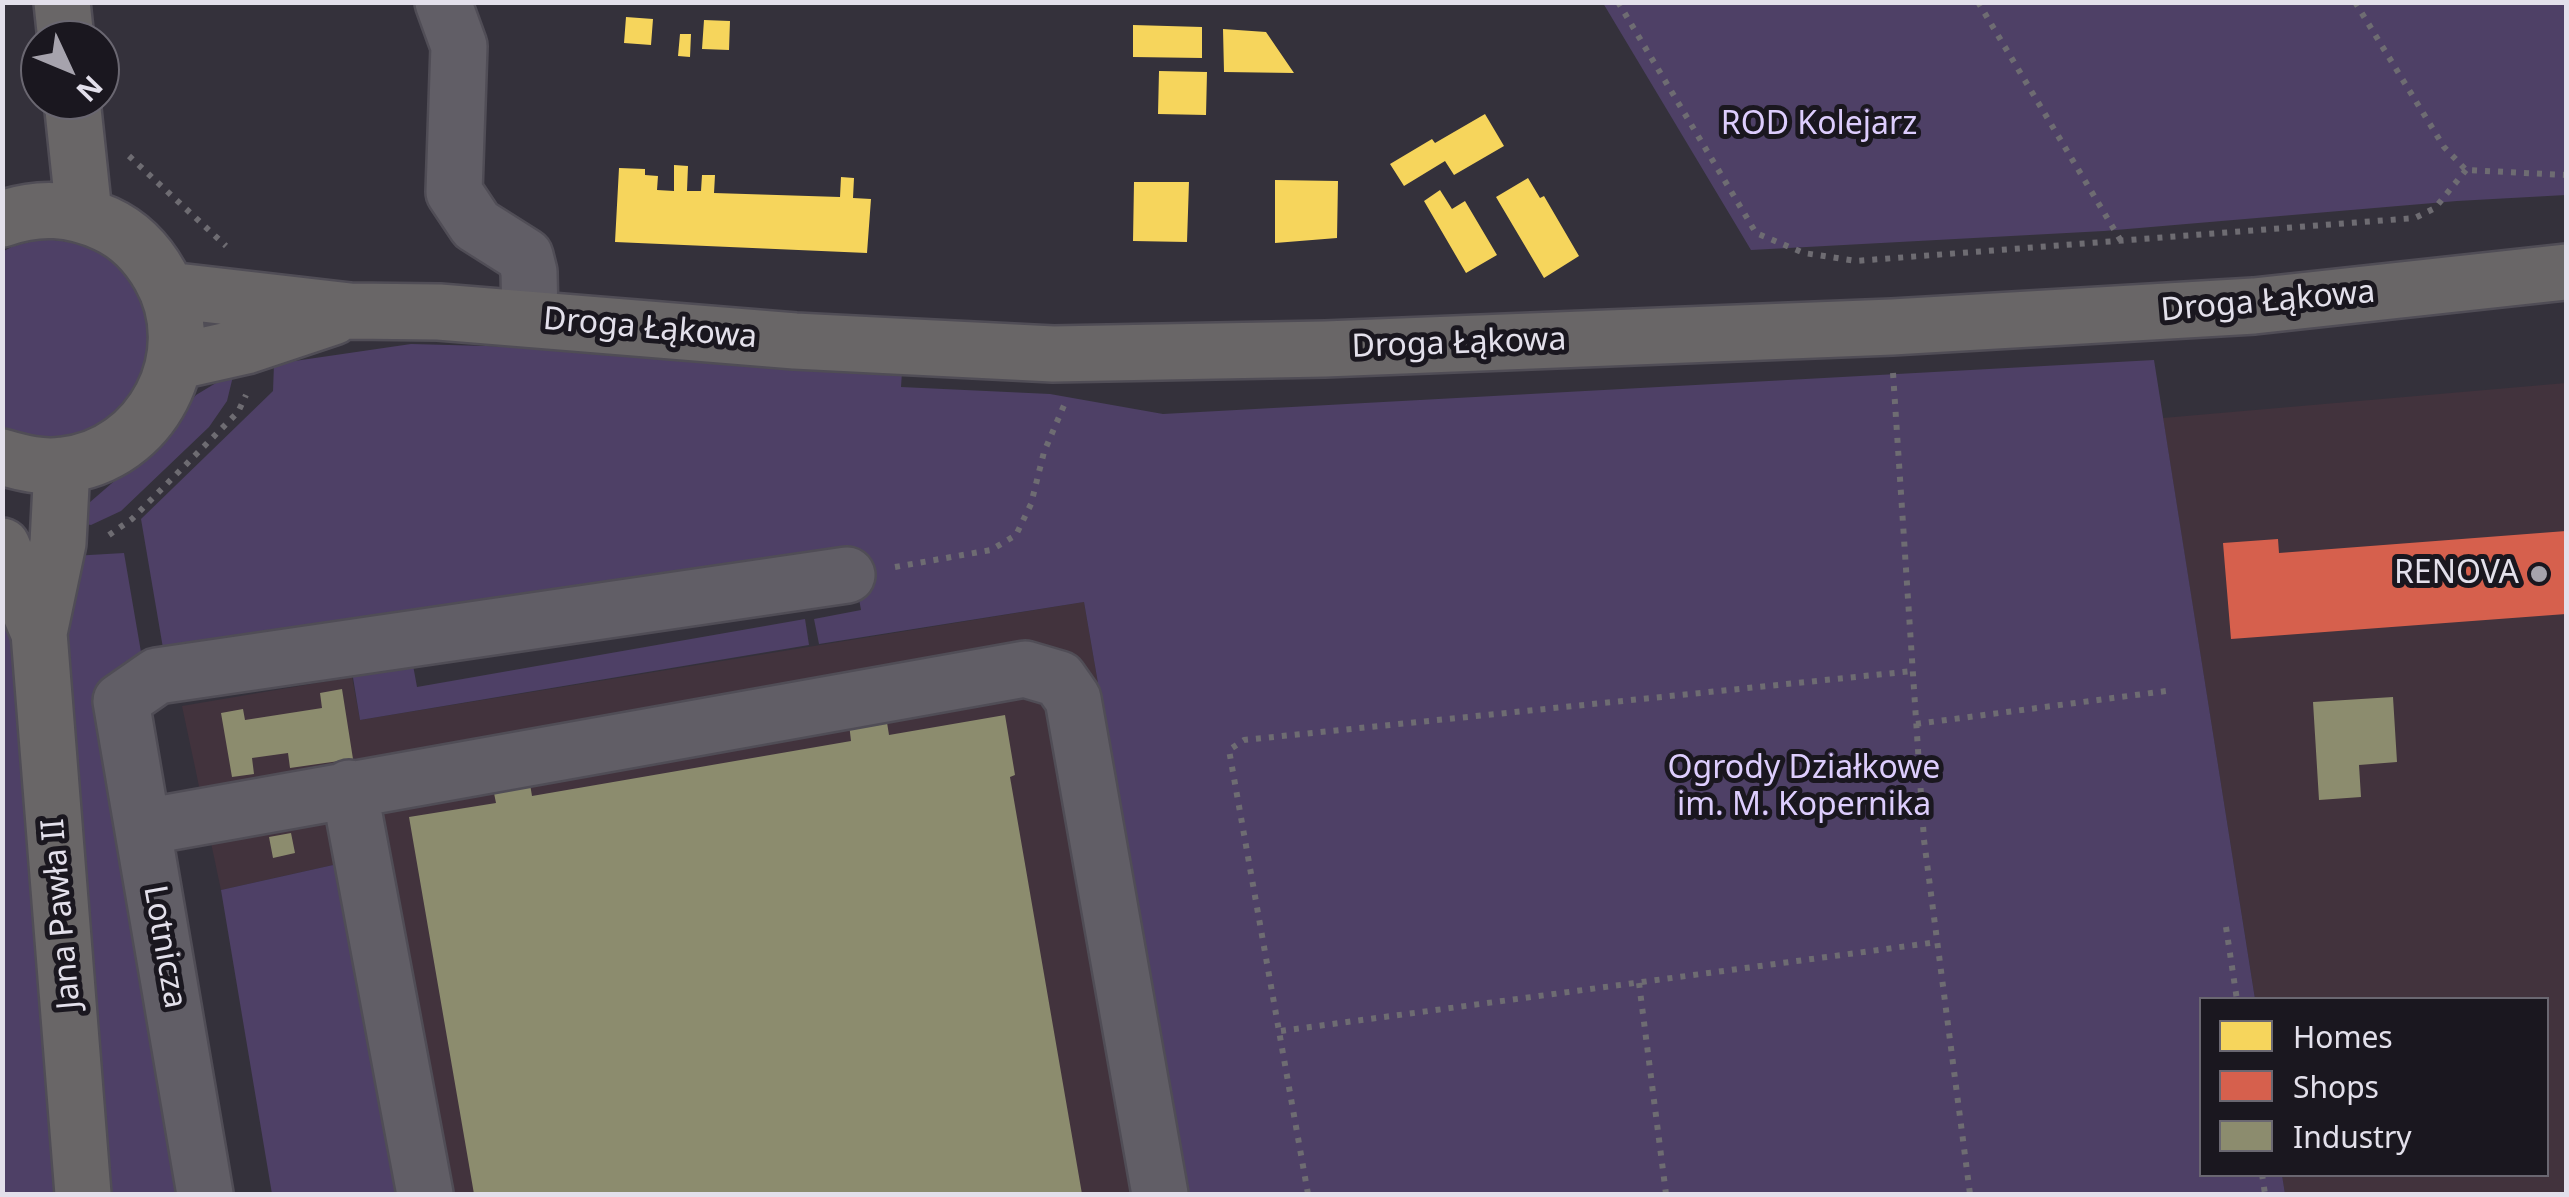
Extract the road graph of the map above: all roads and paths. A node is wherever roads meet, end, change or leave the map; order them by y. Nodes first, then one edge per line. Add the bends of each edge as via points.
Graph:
1 (443, 2) edge
2 (1618, 2) edge
3 (1978, 2) edge
4 (2355, 2) edge
5 (74, 120) edge
6 (120, 147) dead end
7 (2466, 170) junction
8 (2566, 174) edge
9 (84, 214) junction
10 (2, 219) edge
11 (2120, 241) junction
12 (228, 249) dead end
13 (2566, 272) edge
14 (168, 290) junction
15 (350, 312) junction
16 (530, 319) junction
17 (1892, 327) junction
18 (175, 362) junction
19 (1068, 387) dead end
20 (248, 391) dead end
21 (2, 457) edge
22 (62, 466) junction
23 (91, 538) dead end
24 (2, 546) edge
25 (847, 575) joint
26 (39, 634) junction
27 (1913, 671) junction
28 (2166, 691) dead end
29 (1916, 724) junction
30 (348, 788) junction
31 (144, 826) junction
32 (2226, 927) dead end
33 (1937, 942) junction
34 (1639, 982) junction
35 (2236, 997) edge
36 (1281, 1032) junction
37 (83, 1194) edge
38 (205, 1194) edge
39 (425, 1194) edge
40 (1160, 1194) edge
41 (1308, 1194) edge
42 (1666, 1194) edge
43 (1970, 1194) edge

1 - 16 street via 459,46 454,192 476,226 525,256
2 - 11 path via 1756,232 1804,253 1856,261
3 - 11 path
4 - 7 path via 2444,147
5 - 9 main road
6 - 12 path
7 - 8 path
7 - 11 path via 2434,208 2415,218
9 - 10 main road via 54,209
9 - 14 main road via 120,230 148,256
13 - 17 main road, Droga Łąkowa via 2254,306
14 - 15 main road, Droga Łąkowa
14 - 18 main road via 177,326
15 - 16 main road, Droga Łąkowa
15 - 18 main road, Droga Łąkowa
16 - 17 main road, Droga Łąkowa via 1054,354
17 - 27 path
18 - 22 main road via 147,421 123,443
19 - 25 path via 1016,535 990,550
20 - 23 path via 238,412 132,518 110,535
21 - 22 main road
22 - 26 main road, Jana Pawła II via 58,543
24 - 26 main road, Jana Pawła II
25 - 31 street, Lotnicza via 158,676 121,701
26 - 37 main road, Jana Pawła II
27 - 29 path
27 - 36 path via 1244,740 1229,750
28 - 29 path
29 - 33 path
30 - 31 street
30 - 39 street
30 - 40 street via 1025,670 1060,679 1073,699
31 - 38 street, Lotnicza
32 - 35 path
33 - 34 path
33 - 43 path
34 - 36 path
34 - 42 path
36 - 41 path

